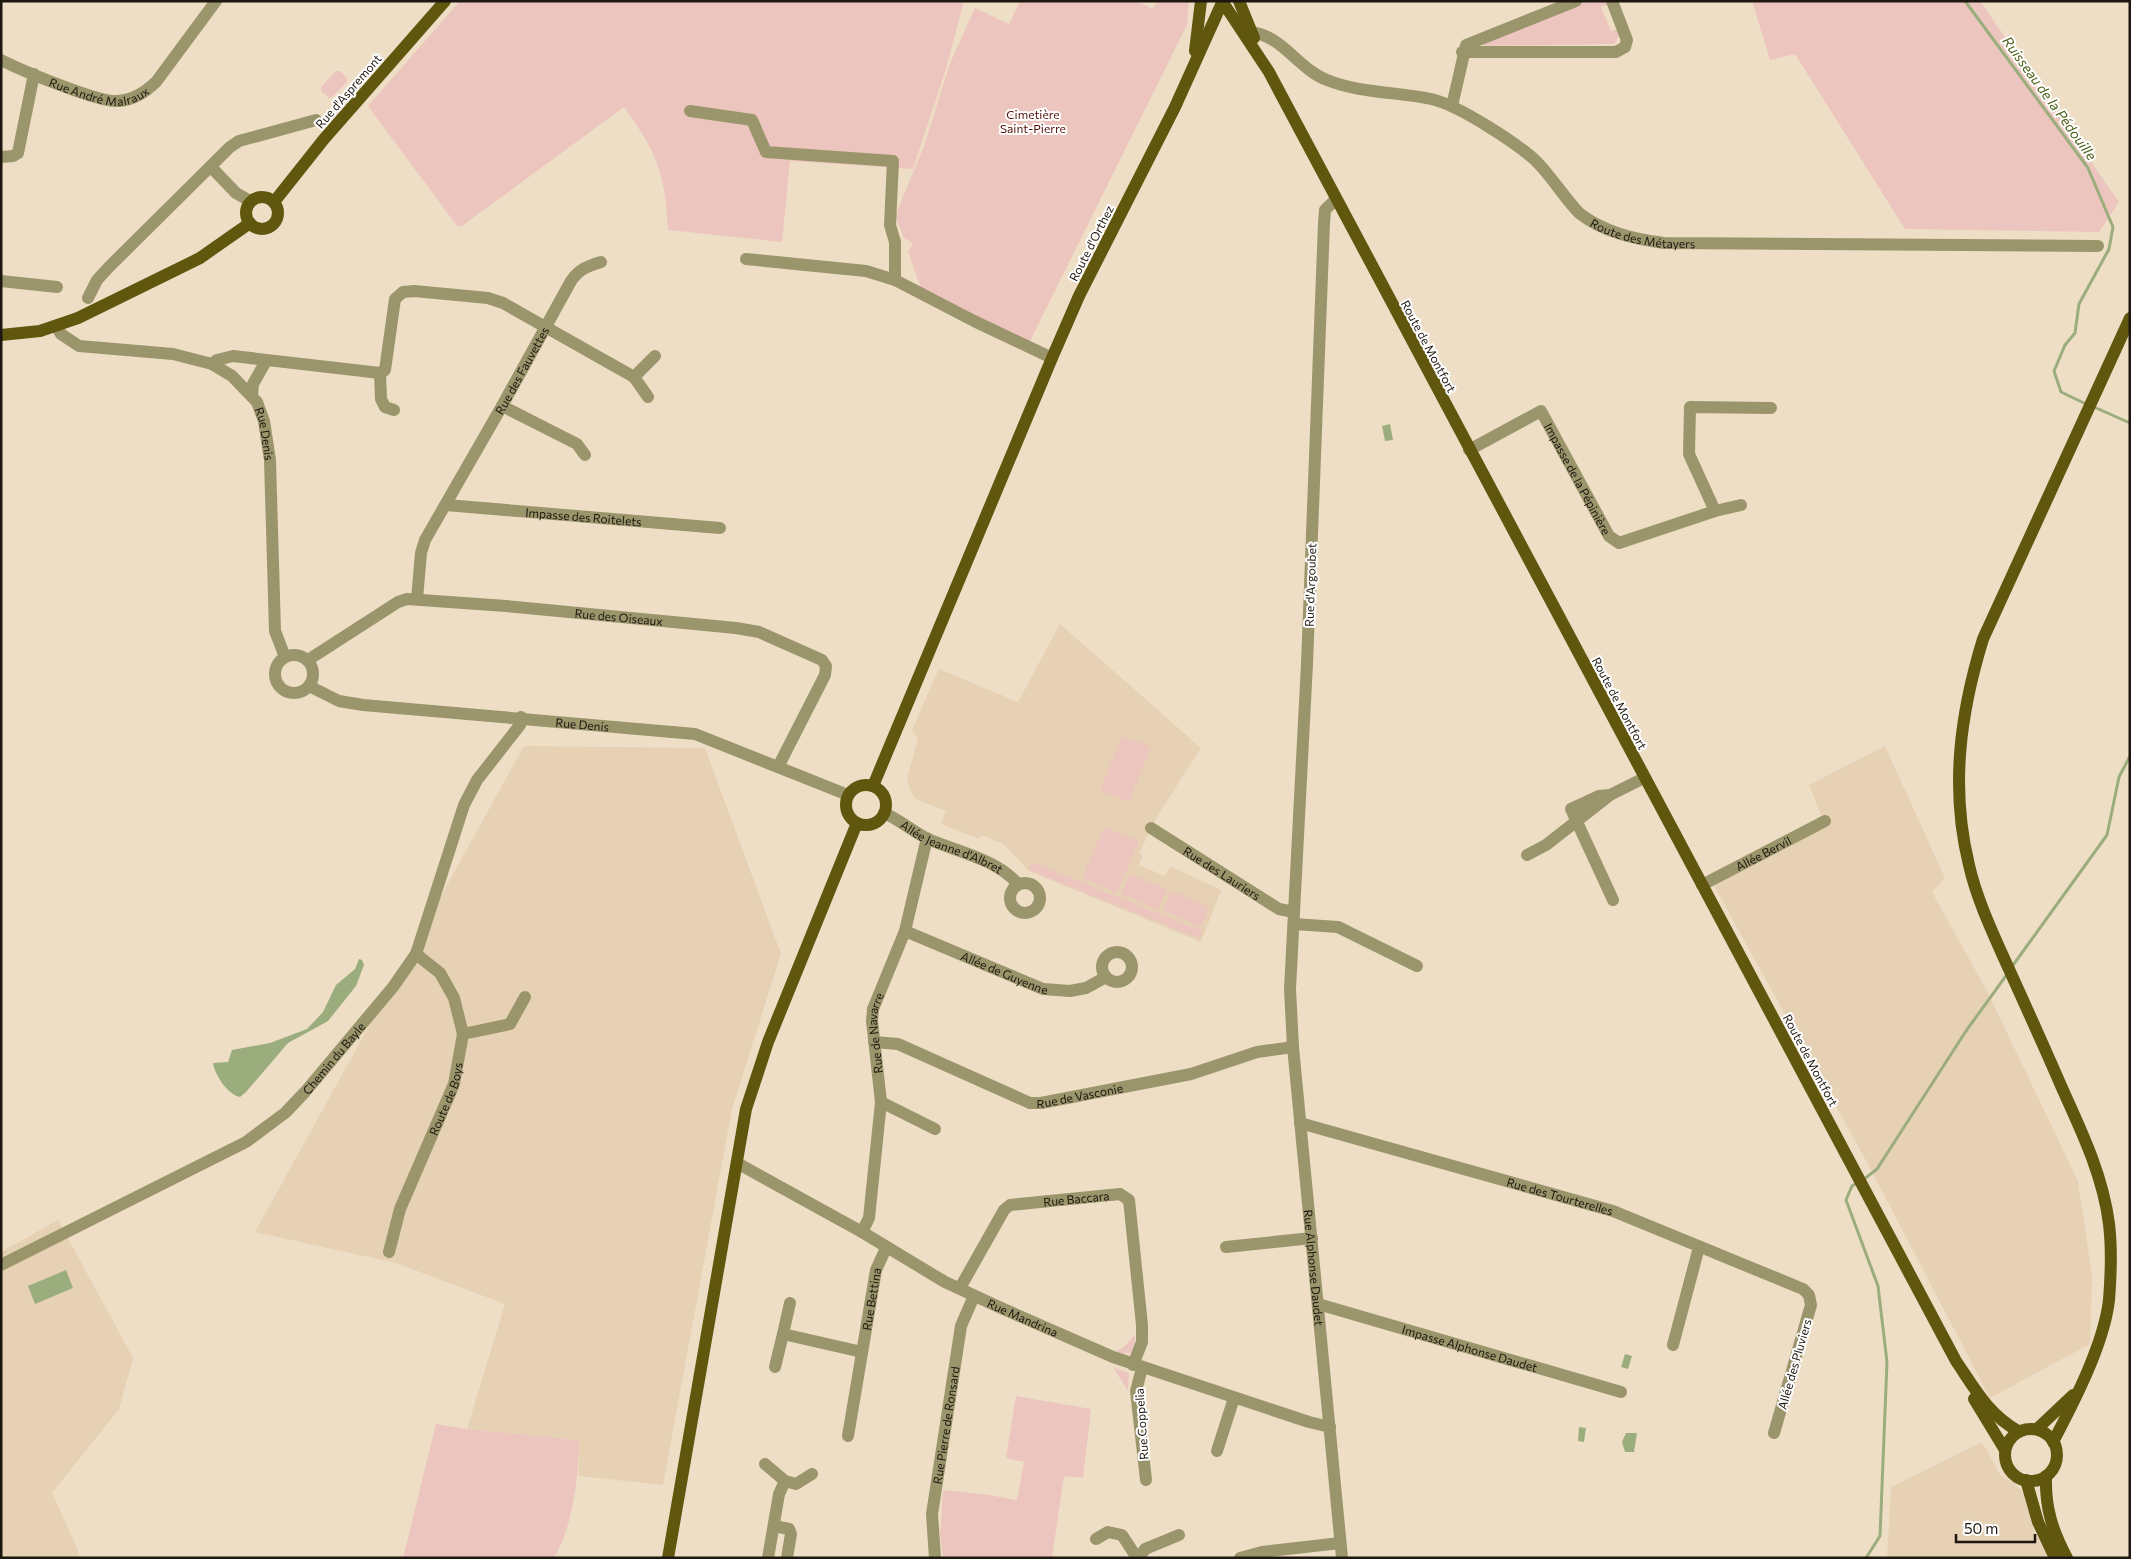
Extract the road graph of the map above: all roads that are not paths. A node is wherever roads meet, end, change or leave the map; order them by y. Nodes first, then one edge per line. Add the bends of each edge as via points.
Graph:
1 (216, 1) edge
2 (445, 1) edge
3 (1201, 1) edge
4 (1239, 1) edge
5 (1576, 1) edge
6 (1612, 1) edge
7 (1221, 3) edge
8 (1251, 32) junction
9 (1462, 52) junction
10 (1261, 57) junction
11 (1, 60) edge
12 (1193, 64) junction
13 (34, 74) junction
14 (1452, 106) junction
15 (690, 111) dead end
16 (316, 120) dead end
17 (1, 157) edge
18 (211, 166) junction
19 (1336, 199) junction
20 (250, 201) junction
21 (274, 202) junction
22 (250, 224) junction
23 (2098, 246) dead end
24 (746, 259) dead end
25 (601, 262) dead end
26 (894, 280) junction
27 (1, 281) edge
28 (57, 287) dead end
29 (88, 298) dead end
30 (2130, 318) edge
31 (56, 326) junction
32 (544, 328) junction
33 (1, 335) edge
34 (655, 356) dead end
35 (1052, 358) junction
36 (266, 361) junction
37 (212, 364) junction
38 (380, 373) junction
39 (634, 376) junction
40 (252, 396) junction
41 (648, 397) dead end
42 (502, 406) junction
43 (1771, 408) dead end
44 (394, 410) dead end
45 (1469, 450) junction
46 (585, 455) dead end
47 (446, 505) junction
48 (1741, 506) dead end
49 (1715, 512) junction
50 (720, 528) dead end
51 (417, 599) junction
52 (285, 657) junction
53 (308, 660) junction
54 (309, 686) junction
55 (521, 717) junction
56 (778, 767) junction
57 (1644, 778) junction
58 (873, 786) junction
59 (848, 795) junction
60 (884, 813) junction
61 (1576, 821) junction
62 (1825, 821) dead end
63 (857, 823) junction
64 (1151, 828) dead end
65 (928, 838) junction
66 (1527, 855) dead end
67 (1018, 884) dead end
68 (1702, 885) junction
69 (1613, 900) dead end
70 (1294, 918) junction
71 (906, 931) junction
72 (416, 954) junction
73 (1417, 966) dead end
74 (1291, 976) joint
75 (1106, 977) dead end
76 (525, 997) dead end
77 (463, 1034) junction
78 (874, 1042) junction
79 (1293, 1047) junction
80 (881, 1102) junction
81 (1300, 1123) junction
82 (935, 1128) dead end
83 (737, 1163) junction
84 (862, 1232) junction
85 (1312, 1238) junction
86 (1699, 1246) junction
87 (1226, 1247) dead end
88 (886, 1248) junction
89 (389, 1252) dead end
90 (1, 1265) edge
91 (960, 1288) junction
92 (1809, 1295) joint
93 (974, 1296) junction
94 (790, 1303) dead end
95 (1318, 1304) junction
96 (783, 1334) junction
97 (1673, 1345) dead end
98 (862, 1352) junction
99 (1956, 1361) junction
100 (1138, 1366) junction
101 (775, 1367) dead end
102 (2078, 1389) junction
103 (1621, 1392) dead end
104 (1234, 1398) junction
105 (1330, 1427) junction
106 (2036, 1429) junction
107 (2018, 1431) junction
108 (1774, 1433) dead end
109 (848, 1436) dead end
110 (2053, 1442) junction
111 (2005, 1450) junction
112 (1217, 1451) dead end
113 (765, 1464) dead end
114 (812, 1474) dead end
115 (2046, 1476) junction
116 (1146, 1480) dead end
117 (2026, 1480) junction
118 (785, 1481) junction
119 (774, 1526) junction
120 (1179, 1535) dead end
121 (1096, 1539) dead end
122 (1340, 1543) junction
123 (1292, 1553) edge
124 (668, 1558) edge
125 (768, 1558) edge
126 (787, 1558) edge
127 (935, 1558) edge
128 (1138, 1558) edge
129 (1240, 1558) edge
130 (1342, 1558) edge
131 (1350, 1558) edge
132 (2054, 1558) edge
133 (2067, 1558) edge

1 - 13 street, Rue André Malraux via 156,82 136,97 116,102 102,100
2 - 21 main road, Rue d'Aspremont via 324,139
3 - 12 main road, Route d'Orthez
4 - 8 main road, Route de Montfort
5 - 9 street via 1470,42
6 - 9 street via 1627,40 1625,47 1616,52
7 - 10 main road, Route de Montfort
7 - 12 main road, Route d'Orthez
8 - 10 main road, Route de Montfort
8 - 14 street, Route des Métayers via 1273,39 1326,80 1434,99
9 - 14 street
10 - 19 main road, Route de Montfort
11 - 13 street, Rue André Malraux
12 - 35 main road, Route d'Orthez
13 - 17 street via 18,153
14 - 23 street, Route des Métayers via 1525,151 1589,221 1613,232 1651,242
15 - 26 street via 752,120 766,152 893,162 890,225 895,242
16 - 18 street via 239,141
18 - 20 street via 236,193
18 - 29 street via 109,267 97,280
19 - 45 main road, Route de Montfort
19 - 70 street, Rue d'Argoubet via 1325,210 1324,223
20 - 21 main road via 267,197
20 - 22 main road via 246,208
21 - 22 main road via 278,210 272,226 264,229
22 - 31 main road via 200,258
24 - 26 street via 866,271
25 - 32 street via 577,272
26 - 35 street
27 - 28 street
30 - 102 main road via 1987,630 1962,721 1958,770 1959,803 1974,884 2093,1159 2109,1224 2109,1303 2092,1359
31 - 33 main road
31 - 37 street, Rue Denis via 79,346 173,354
32 - 38 street, Rue des Fauvettes via 503,303 488,298 403,292 395,299 384,370
32 - 39 street
32 - 42 street, Rue des Fauvettes
34 - 39 street
35 - 58 main road, Route d'Orthez
36 - 37 street via 233,356
36 - 38 street
36 - 40 street via 253,384
37 - 40 street, Rue Denis via 232,376
38 - 44 street, Rue des Fauvettes via 381,399 385,407
39 - 41 street
40 - 52 street, Rue Denis via 264,421 268,441 275,631
42 - 46 street via 577,444
42 - 47 street, Rue des Fauvettes
43 - 49 street via 1690,407 1689,454
45 - 49 street, Impasse de la Pépinière via 1541,411 1609,536 1619,543
45 - 57 main road, Route de Montfort
47 - 50 street, Impasse des Roitelets
47 - 51 street, Rue des Fauvettes via 425,540
48 - 49 street
51 - 53 street, Rue des Oiseaux via 398,602
51 - 56 street, Rue des Oiseaux via 736,628 759,632 822,660 826,666 825,675
52 - 53 street via 293,654
52 - 54 street via 276,668 278,683 289,692
53 - 54 street via 313,676
54 - 55 street, Rue Denis via 339,700 363,705
55 - 56 street, Rue Denis via 695,734
55 - 72 street, Chemin du Bayle via 520,725 477,780 464,805
56 - 59 street, Rue Denis
57 - 61 street via 1610,795
57 - 68 main road, Route de Montfort
58 - 59 main road via 859,786
58 - 60 main road via 884,797
59 - 63 main road via 846,811
60 - 63 main road via 873,824
60 - 65 street, Allée Jeanne d'Albret
61 - 66 street via 1546,845
61 - 69 street
62 - 68 street, Allée Bervil
63 - 83 main road via 754,1081
64 - 70 street, Rue des Lauriers
65 - 67 street, Allée Jeanne d'Albret via 998,867
65 - 71 street, Rue de Navarre
68 - 99 main road, Route de Montfort
70 - 73 street, Rue des Lauriers via 1338,927
70 - 74 street, Rue d'Argoubet
71 - 75 street, Allée de Guyenne via 1043,989 1070,992
71 - 78 street, Rue de Navarre via 873,1009
72 - 77 street, Route de Boys via 440,973 454,998
72 - 90 street, Chemin du Bayle via 326,1068 284,1113 260,1133
74 - 79 street, Rue Alphonse Daudet
76 - 77 street via 510,1024
77 - 89 street, Route de Boys via 454,1084 400,1210
78 - 79 street, Rue de Vasconie via 898,1044 1030,1103 1041,1104 1191,1074 1257,1052
78 - 80 street, Rue de Navarre
79 - 81 street, Rue Alphonse Daudet
80 - 82 street
80 - 84 street, Rue de Navarre via 869,1218
81 - 85 street, Rue Alphonse Daudet
81 - 86 street, Rue des Tourterelles via 1613,1211
83 - 84 street, Rue Mandrina
83 - 124 main road
84 - 88 street, Rue Mandrina
85 - 87 street
85 - 95 street, Rue Alphonse Daudet
86 - 92 street, Rue des Tourterelles via 1802,1289
86 - 97 street
88 - 91 street, Rue Mandrina
88 - 98 street, Rue Bettina via 876,1270
91 - 93 street, Rue Mandrina
91 - 100 street, Rue Baccara via 1004,1210 1010,1205 1120,1194 1129,1200 1142,1325
92 - 108 street, Allée des Pluviers via 1811,1305
93 - 100 street, Rue Mandrina
93 - 127 street, Rue Pierre de Ronsard via 961,1326 932,1514
94 - 96 street
95 - 103 street, Impasse Alphonse Daudet
95 - 105 street, Rue Alphonse Daudet
96 - 98 street
96 - 101 street
98 - 109 street, Rue Bettina
99 - 107 main road, Route de Montfort via 2000,1421
99 - 111 main road, Route de Montfort via 1964,1383
100 - 104 street, Rue Mandrina
100 - 116 street, Rue Coppelia via 1136,1391
102 - 106 main road
102 - 110 main road
104 - 105 street, Rue Mandrina
104 - 112 street
105 - 122 street, Rue Alphonse Daudet
106 - 107 main road
106 - 110 main road
107 - 111 main road
110 - 115 main road via 2056,1460
111 - 117 main road via 2008,1468
113 - 118 street
114 - 118 street via 796,1484
115 - 117 main road
115 - 133 main road via 2047,1511
117 - 132 main road via 2038,1522
118 - 119 street via 779,1494
119 - 125 street
119 - 126 street via 789,1529
120 - 128 street via 1145,1549
121 - 128 street via 1108,1532 1122,1535
122 - 123 street
122 - 130 street, Rue Alphonse Daudet
123 - 129 street
130 - 131 street

